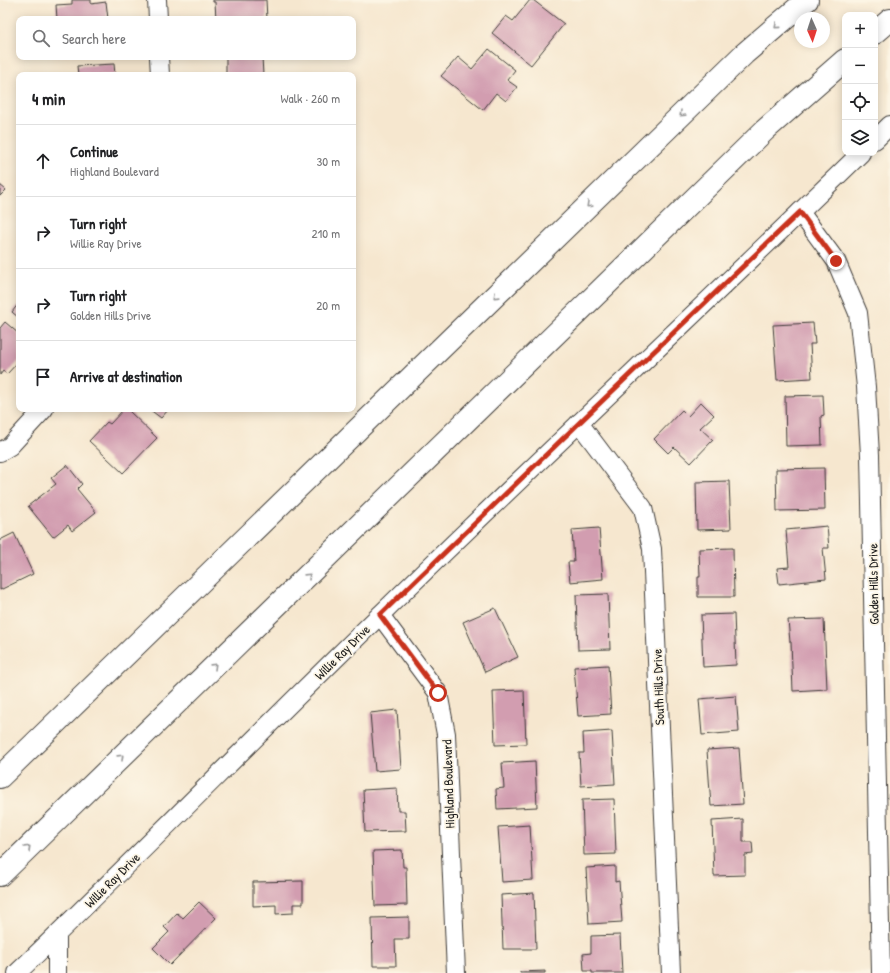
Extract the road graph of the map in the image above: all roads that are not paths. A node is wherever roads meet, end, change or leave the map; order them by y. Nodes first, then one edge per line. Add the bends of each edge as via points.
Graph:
1 (157, 0) edge
2 (806, 0) edge
3 (158, 16) edge
4 (890, 20) edge
5 (878, 30) edge
6 (159, 60) edge
7 (842, 63) edge
8 (160, 72) edge
9 (890, 125) edge
10 (878, 137) edge
11 (858, 156) edge
12 (800, 212) junction
13 (41, 412) edge
14 (579, 423) junction
15 (0, 452) edge
16 (380, 615) junction
17 (0, 777) edge
18 (884, 821) edge
19 (0, 875) edge
20 (57, 935) junction
21 (17, 973) edge
22 (56, 973) edge
23 (456, 973) edge
24 (671, 973) edge
25 (881, 973) edge

1 - 3 street
2 -> 17 highway via 744,54
4 - 5 highway
6 - 8 street
19 -> 7 highway via 765,130
9 - 10 street
11 - 12 street, Willie Ray Drive
12 - 14 street, Willie Ray Drive
12 - 18 street, Golden Hills Drive via 836,261 858,313 870,455
13 - 15 street via 10,446
14 - 16 street, Willie Ray Drive
14 - 24 street, South Hills Drive via 643,508 652,549
16 - 20 street, Willie Ray Drive
16 - 23 street, Highland Boulevard via 438,693 446,734
18 - 25 street, Golden Hills Drive
20 - 21 street, Willie Ray Drive
20 - 22 street

